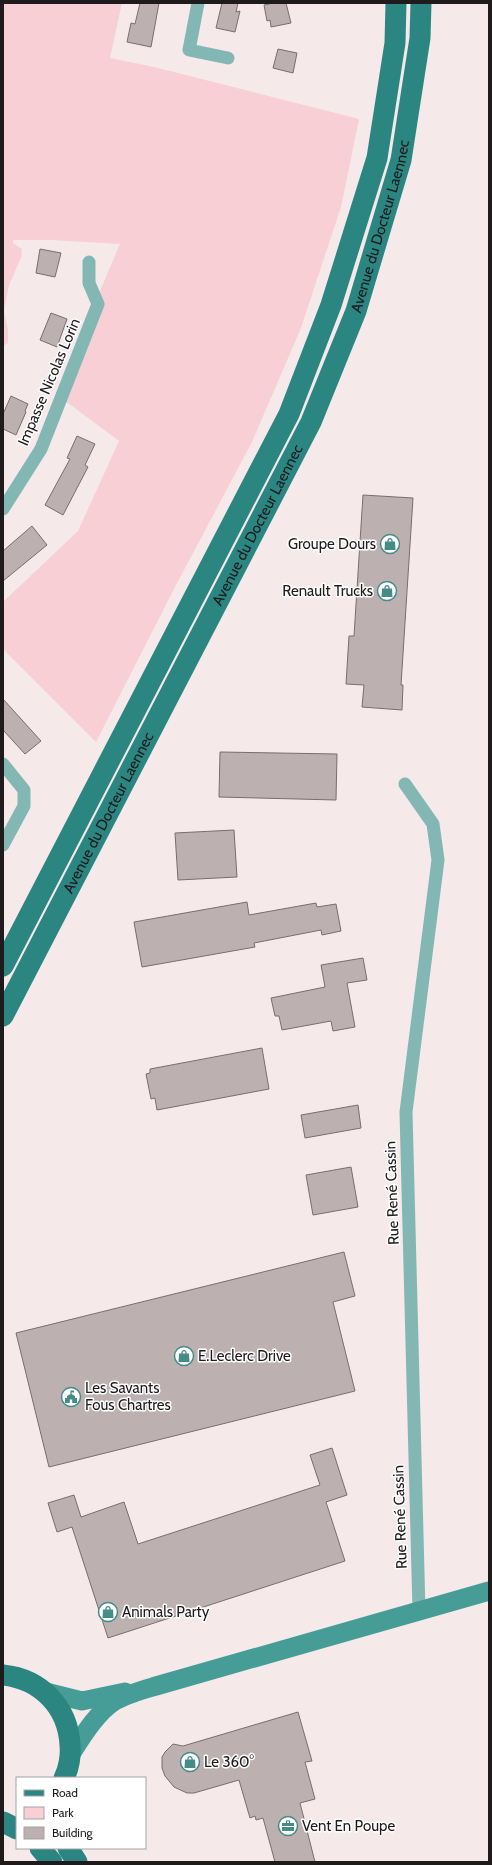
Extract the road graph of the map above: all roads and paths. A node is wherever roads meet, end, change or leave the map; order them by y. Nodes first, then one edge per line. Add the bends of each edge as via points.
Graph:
1 (198, 3) edge
2 (396, 3) edge
3 (421, 3) edge
4 (228, 58) dead end
5 (89, 262) dead end
6 (3, 509) edge
7 (3, 764) edge
8 (406, 784) dead end
9 (3, 845) edge
10 (3, 966) edge
11 (3, 1016) edge
12 (489, 1592) edge
13 (419, 1611) junction
14 (3, 1675) edge
15 (156, 1686) junction
16 (46, 1692) junction
17 (71, 1754) junction
18 (64, 1777) edge
19 (16, 1818) edge
20 (3, 1821) edge
21 (16, 1828) edge
22 (41, 1849) edge
23 (69, 1849) edge
24 (52, 1862) edge
25 (77, 1862) edge

1 - 4 street via 189,50
2 - 10 main road, Avenue du Docteur Laennec via 395,42 377,158 331,306 289,414
3 - 11 main road, Avenue du Docteur Laennec via 420,38 401,160 356,311 311,422
5 - 6 street, Impasse Nicolas Lorin via 89,283 98,304 41,448
7 - 9 street via 24,790 24,806
8 - 13 street, Rue René Cassin via 433,824 438,860 406,1112
12 - 13 main road
13 - 15 main road
14 - 16 main road via 31,1682
15 - 16 main road via 82,1701
15 - 17 main road via 114,1702 91,1724
16 - 17 main road via 61,1710 69,1731
17 - 18 main road
19 - 20 main road
20 - 21 main road
22 - 24 main road
23 - 25 main road

